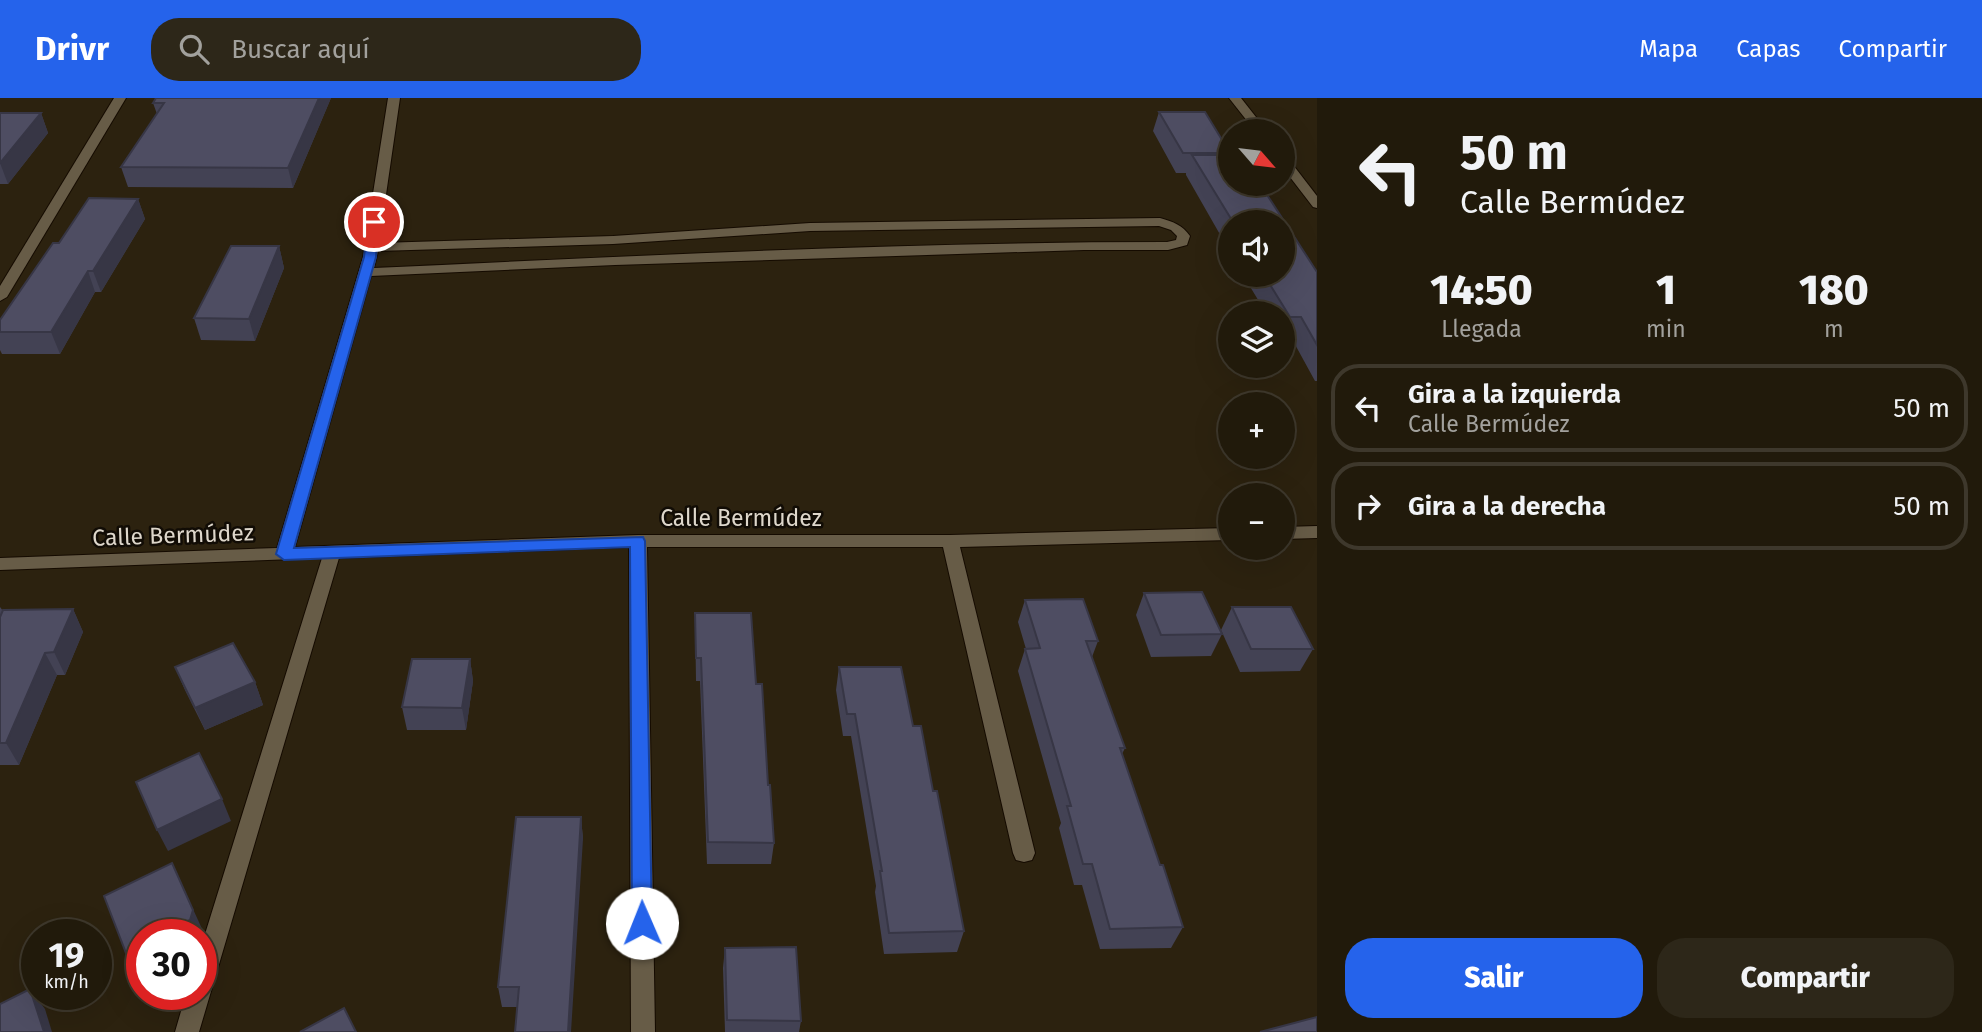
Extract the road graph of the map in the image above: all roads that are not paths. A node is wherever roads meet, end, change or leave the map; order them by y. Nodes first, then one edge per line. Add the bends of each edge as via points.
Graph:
1 (120, 98) edge
2 (394, 98) edge
3 (1235, 98) edge
4 (1252, 119) edge
5 (1295, 176) edge
6 (1317, 204) edge
7 (1070, 223) junction
8 (810, 227) junction
9 (613, 240) junction
10 (1084, 246) junction
11 (370, 247) junction
12 (822, 256) junction
13 (615, 261) junction
14 (364, 272) junction
15 (0, 298) edge
16 (1295, 533) edge
17 (1317, 533) edge
18 (1218, 534) edge
19 (638, 541) junction
20 (950, 541) junction
21 (332, 552) junction
22 (284, 554) junction
23 (0, 564) edge
24 (1024, 853) dead end
25 (217, 932) edge
26 (193, 1010) edge
27 (187, 1032) edge
28 (643, 1032) edge

1 - 15 street
2 - 11 street
3 - 4 street
5 - 6 street
7 - 8 street
7 - 10 street
7 - 10 street via 1160,222 1176,227 1184,236 1182,242 1168,246
8 - 9 street
8 - 12 street
9 - 11 street
9 - 13 street
10 - 12 street
11 - 14 street
12 - 13 street
13 - 14 street
14 - 22 street
16 - 17 street
18 - 20 street, Calle Bermúdez
19 - 20 street, Calle Bermúdez
19 - 21 street, Calle Bermúdez
19 - 28 street
20 - 24 street
21 - 22 street, Calle Bermúdez
21 - 25 street
22 - 23 street, Calle Bermúdez
26 - 27 street

